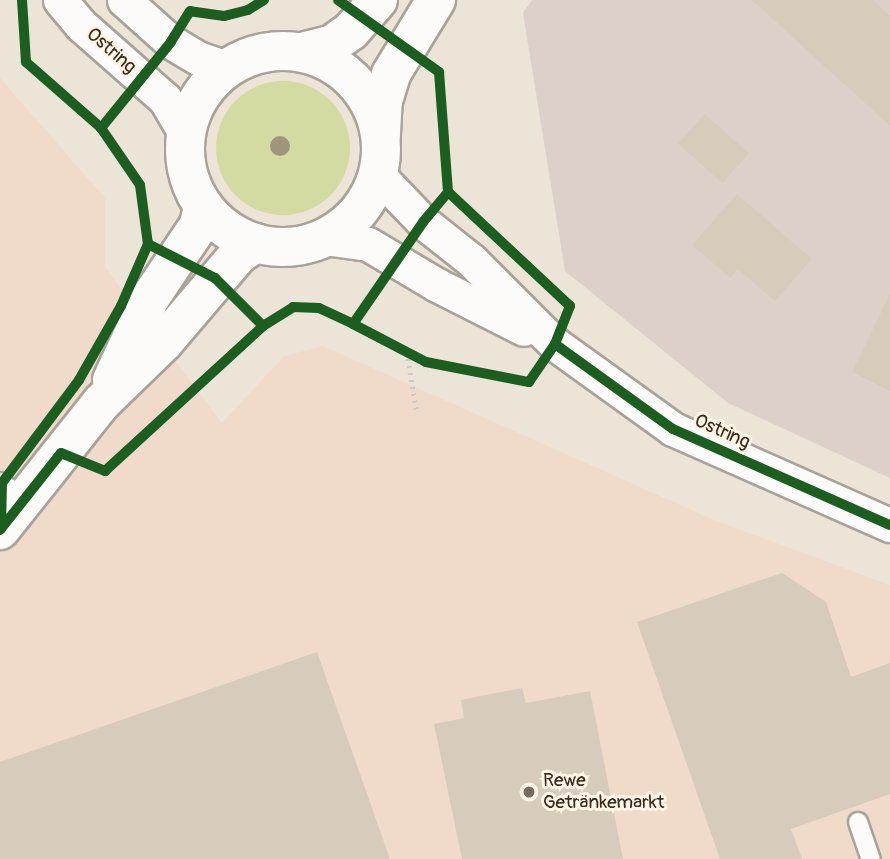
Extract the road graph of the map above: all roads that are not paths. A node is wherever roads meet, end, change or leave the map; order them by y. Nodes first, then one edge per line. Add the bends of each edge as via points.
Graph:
1 (60, 0) edge
2 (124, 0) edge
3 (378, 0) edge
4 (436, 0) edge
5 (302, 52) junction
6 (227, 68) junction
7 (186, 135) junction
8 (381, 136) junction
9 (379, 175) junction
10 (203, 206) junction
11 (324, 238) junction
12 (256, 243) junction
13 (555, 344) junction
14 (101, 403) junction
15 (13, 490) edge
16 (890, 525) edge
17 (0, 530) edge
18 (858, 822) dead end
19 (871, 859) edge

1 - 7 street, Ostring via 81,25 165,99
2 - 6 street via 171,42
3 - 5 street via 351,31 331,45
4 - 8 street via 391,74 383,101
5 - 6 street via 276,51
5 - 8 street via 331,63 355,82 372,107
6 - 7 street via 200,97
7 - 10 street via 191,184
8 - 9 street
9 - 11 street via 367,201 348,222
9 - 13 street, Ostring
10 - 12 street via 226,229
10 - 14 street via 199,225 150,298
11 - 12 street via 279,247
11 - 13 street, Ostring via 368,244 437,285
12 - 14 street via 215,278 172,333
13 - 16 street, Ostring via 673,429
14 - 15 street
15 - 17 street
18 - 19 lane

